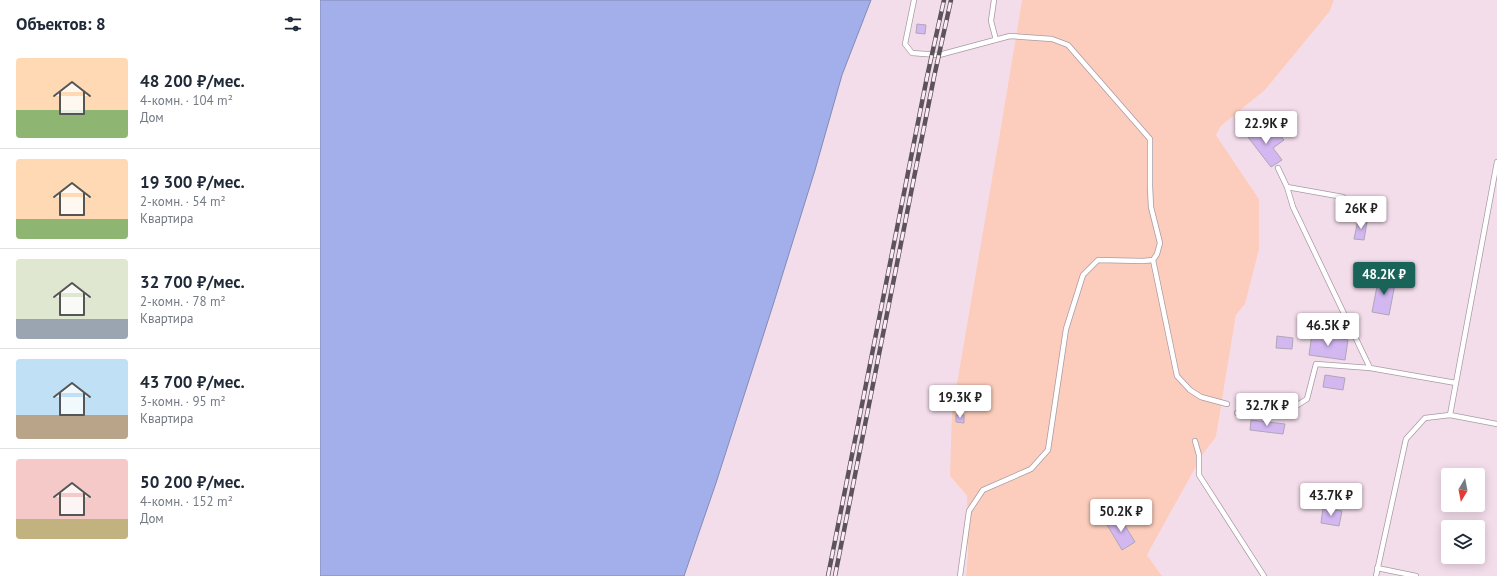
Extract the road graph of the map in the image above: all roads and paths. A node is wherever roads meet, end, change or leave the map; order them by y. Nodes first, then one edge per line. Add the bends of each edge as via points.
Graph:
1 (914, 0) edge
2 (994, 0) edge
3 (996, 40) junction
4 (1497, 162) edge
5 (1278, 168) dead end
6 (1287, 187) junction
7 (1495, 188) edge
8 (1343, 198) dead end
9 (1153, 260) junction
10 (1370, 368) junction
11 (1456, 383) junction
12 (1227, 404) dead end
13 (1237, 413) dead end
14 (1450, 415) junction
15 (1497, 424) edge
16 (1195, 442) dead end
17 (1377, 568) junction
18 (960, 576) edge
19 (1264, 576) edge
20 (1376, 576) edge
21 (1416, 576) edge

1 - 3 lane via 905,44 912,53 939,56
2 - 3 lane via 991,21
3 - 9 lane via 1010,36 1052,39 1068,45 1150,139 1151,207 1160,242
4 - 7 lane
5 - 6 lane
6 - 8 lane
6 - 10 lane via 1293,207
7 - 11 lane
9 - 12 lane via 1177,376 1200,397
9 - 18 lane via 1098,260 1083,274 1066,329 1048,450 1031,468 983,490 969,512
10 - 11 lane
10 - 13 lane via 1316,364 1307,399 1282,415
11 - 14 lane
14 - 15 lane
14 - 17 lane via 1425,418 1406,439
16 - 19 lane via 1199,455 1199,475
17 - 20 lane
17 - 21 lane

